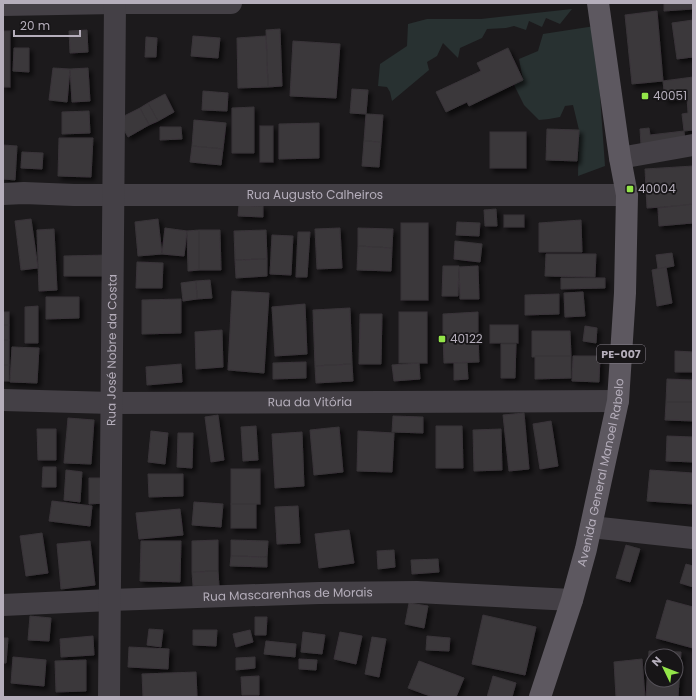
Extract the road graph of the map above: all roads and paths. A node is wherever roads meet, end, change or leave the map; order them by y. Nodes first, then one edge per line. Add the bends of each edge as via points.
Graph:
1 (115, 3) edge
2 (214, 3) edge
3 (231, 3) edge
4 (598, 3) edge
5 (3, 5) edge
6 (693, 145) edge
7 (620, 158) junction
8 (3, 194) edge
9 (114, 195) junction
10 (627, 195) junction
11 (3, 400) edge
12 (618, 401) junction
13 (112, 403) junction
14 (591, 527) junction
15 (693, 538) edge
16 (110, 600) junction
17 (572, 600) junction
18 (3, 605) edge
19 (109, 697) edge
20 (540, 697) edge

1 - 2 street
1 - 5 street
1 - 9 street, Rua José Nobre da Costa
2 - 3 street
4 - 7 main road, Avenida General Manoel Rabelo / PE-007
6 - 7 street
7 - 10 main road, Avenida General Manoel Rabelo / PE-007
8 - 9 street, Rua Augusto Calheiros
9 - 10 street, Rua Augusto Calheiros
9 - 13 street, Rua José Nobre da Costa
10 - 12 main road, Avenida General Manoel Rabelo / PE-007 via 625,293
11 - 13 street, Rua da Vitória
12 - 13 street, Rua da Vitória
12 - 14 main road, Avenida General Manoel Rabelo / PE-007
13 - 16 street, Rua José Nobre da Costa
14 - 15 street
14 - 17 main road, Avenida General Manoel Rabelo / PE-007
16 - 17 street, Rua Mascarenhas de Morais via 417,592
16 - 18 street, Rua Mascarenhas de Morais
16 - 19 street, Rua José Nobre da Costa
17 - 20 main road, Avenida General Manoel Rabelo / PE-007

